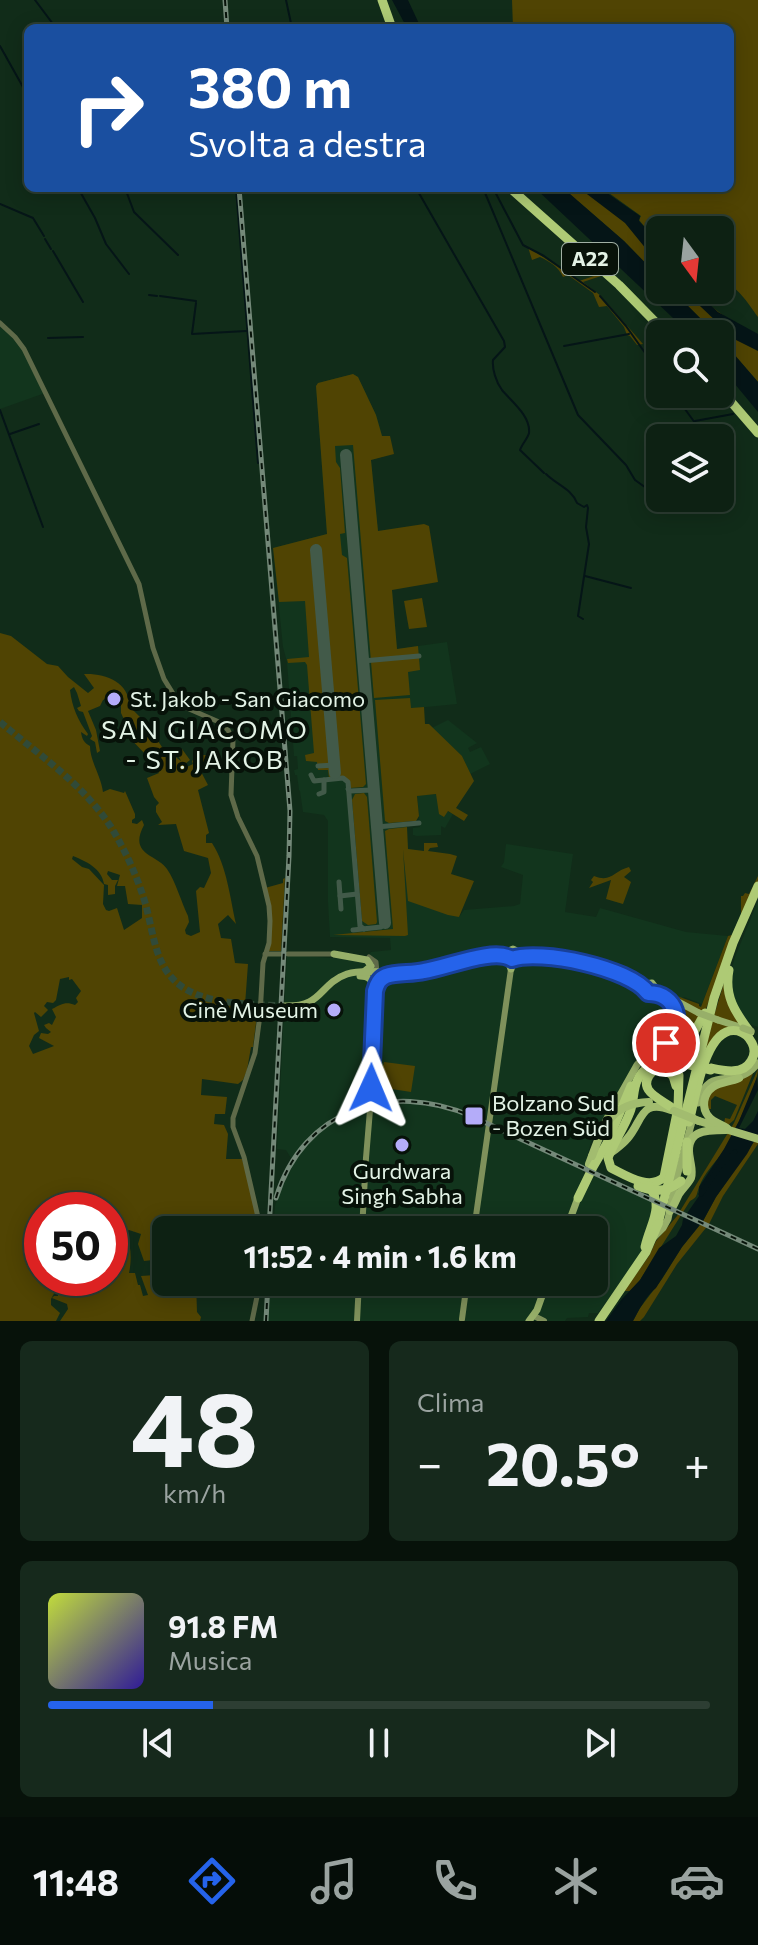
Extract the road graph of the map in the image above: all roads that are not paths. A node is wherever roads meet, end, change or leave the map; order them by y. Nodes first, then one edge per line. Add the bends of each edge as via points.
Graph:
1 (380, 0) edge
2 (389, 24) edge
3 (516, 192) edge
4 (655, 320) edge
5 (0, 323) edge
6 (734, 407) edge
7 (758, 434) edge
8 (758, 886) edge
9 (758, 892) edge
10 (265, 954) junction
11 (334, 954) junction
12 (493, 956) junction
13 (513, 956) junction
14 (528, 956) junction
15 (730, 958) junction
16 (511, 969) junction
17 (356, 972) junction
18 (376, 972) junction
19 (392, 974) junction
20 (337, 980) junction
21 (650, 988) junction
22 (375, 991) junction
23 (714, 998) junction
24 (670, 1003) junction
25 (283, 1006) tunnel mouth
26 (751, 1031) edge
27 (758, 1063) edge
28 (682, 1066) junction
29 (711, 1069) junction
30 (739, 1078) junction
31 (633, 1089) junction
32 (678, 1097) junction
33 (674, 1109) junction
34 (723, 1128) junction
35 (758, 1137) edge
36 (607, 1143) junction
37 (684, 1143) junction
38 (609, 1156) junction
39 (689, 1156) junction
40 (590, 1160) junction
41 (672, 1171) junction
42 (687, 1171) junction
43 (642, 1184) junction
44 (578, 1198) junction
45 (670, 1211) junction
46 (258, 1216) edge
47 (363, 1216) edge
48 (476, 1216) edge
49 (571, 1216) edge
50 (660, 1224) junction
51 (645, 1247) junction
52 (258, 1296) edge
53 (358, 1296) edge
54 (465, 1296) edge
55 (542, 1296) edge
56 (462, 1320) edge
57 (534, 1320) edge
58 (252, 1321) edge
59 (357, 1321) edge
60 (598, 1321) edge

1 - 2 highway
3 - 4 highway, A22
5 - 10 street via 28,355 139,584 164,679 180,705 219,722 232,737 231,795 254,848 270,913
6 - 7 highway
8 - 23 highway
9 - 15 highway
10 - 11 street
10 - 46 street via 255,1053 233,1123
11 - 17 main road via 369,961 369,969
11 - 18 street via 369,957
12 - 13 main road
12 - 16 main road via 507,958
12 - 19 main road
13 - 14 main road
13 - 16 main road
13 - 19 main road via 477,956
13 - 21 main road via 591,962
14 - 16 main road via 518,958
14 - 21 main road via 595,965
15 - 29 highway via 729,998 756,1053 742,1071
15 - 37 highway
16 - 48 main road
17 - 18 main road
17 - 20 main road
18 - 19 main road
18 - 20 main road
18 - 22 main road
19 - 22 main road via 381,978
20 - 22 main road via 367,976
20 - 25 main road via 311,1002
21 - 24 main road
21 - 26 main road, bridge
22 - 47 main road
23 - 31 highway via 699,1027 680,1046 649,1060
23 - 41 highway
24 - 28 highway via 679,1018
24 - 40 main road via 677,1018 674,1033 637,1065 600,1130
27 - 30 main road
28 - 29 highway, bridge
28 - 31 highway via 664,1059 653,1062 641,1071
28 - 32 highway
29 - 37 highway via 747,1066 754,1049 748,1036 733,1031 714,1044
30 - 34 highway via 713,1087 705,1097 707,1115
30 - 37 main road via 715,1080 702,1089
31 - 36 highway
31 - 38 highway via 630,1113
31 - 41 highway via 655,1066 672,1066 683,1077
32 - 33 highway via 668,1071 650,1073 650,1093
32 - 43 highway via 665,1175
33 - 34 highway, bridge
33 - 38 highway via 648,1108
33 - 40 highway, bridge via 649,1102 611,1117
34 - 35 highway
34 - 39 highway via 698,1133
36 - 43 highway via 606,1169
36 - 44 highway
37 - 42 highway
37 - 45 main road
37 - 50 highway
38 - 43 highway via 613,1169
39 - 42 highway
39 - 45 highway via 691,1177
40 - 44 main road
41 - 50 highway
42 - 43 highway, bridge via 681,1181 661,1191
43 - 51 highway via 653,1190 658,1205
44 - 49 main road
45 - 51 main road
50 - 60 highway, bridge via 644,1261
51 - 60 main road
52 - 58 street
53 - 59 main road
54 - 56 main road
55 - 57 main road

